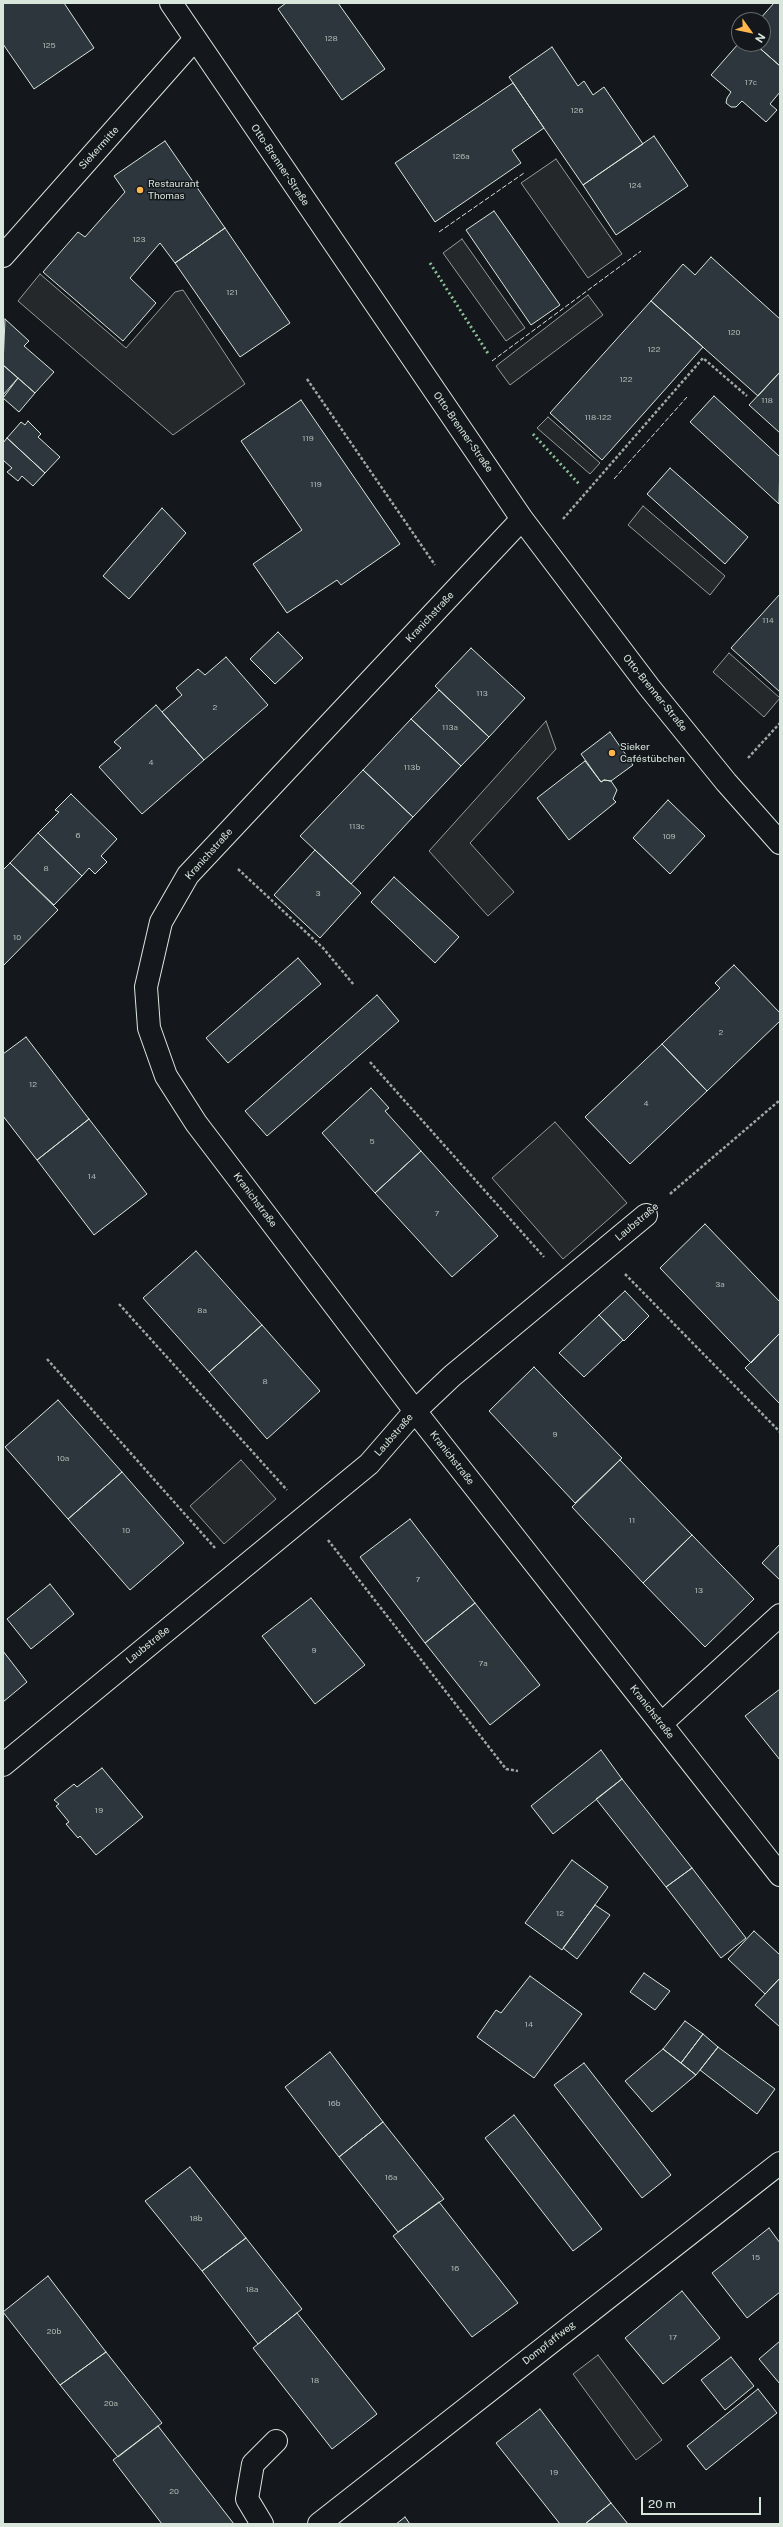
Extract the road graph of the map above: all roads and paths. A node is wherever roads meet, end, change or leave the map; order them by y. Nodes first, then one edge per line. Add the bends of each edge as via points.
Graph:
1 (173, 4) edge
2 (195, 40) junction
3 (3, 256) edge
4 (307, 379) dead end
5 (747, 396) dead end
6 (522, 519) junction
7 (541, 543) junction
8 (454, 592) junction
9 (780, 723) edge
10 (726, 782) junction
11 (780, 843) edge
12 (214, 847) junction
13 (354, 985) dead end
14 (370, 1062) dead end
15 (780, 1100) edge
16 (646, 1215) joint
17 (603, 1250) junction
18 (566, 1281) junction
19 (119, 1304) dead end
20 (47, 1359) dead end
21 (415, 1411) junction
22 (780, 1432) edge
23 (308, 1514) junction
24 (237, 1572) junction
25 (780, 1615) edge
26 (661, 1724) junction
27 (3, 1765) edge
28 (518, 1771) dead end
29 (780, 1875) edge
30 (780, 2163) edge
31 (276, 2441) dead end
32 (262, 2524) edge
33 (319, 2524) edge

1 - 2 street, Otto-Brenner-Straße
2 - 3 street, Siekermitte
2 - 6 street, Otto-Brenner-Straße
4 - 8 path
5 - 7 path via 703,358
6 - 7 street, Otto-Brenner-Straße
6 - 8 street, Kranichstraße
7 - 10 street, Otto-Brenner-Straße via 610,637
8 - 12 street, Kranichstraße
9 - 10 path
10 - 11 street, Otto-Brenner-Straße
12 - 13 path via 323,948
12 - 21 street, Kranichstraße via 188,875 161,922 146,987 149,1028 166,1076 196,1123
14 - 18 path
15 - 16 path, Laubstraße
16 - 17 street, Laubstraße
17 - 18 street, Laubstraße
17 - 22 path
18 - 21 street, Laubstraße via 452,1376
19 - 23 path
20 - 24 path
21 - 23 street, Laubstraße via 368,1464
21 - 26 street, Kranichstraße
23 - 24 street, Laubstraße
23 - 28 path via 506,1769
24 - 27 street, Laubstraße
25 - 26 street
26 - 29 street, Kranichstraße
30 - 33 street, Dompfaffweg
31 - 32 street via 253,2464 247,2499

